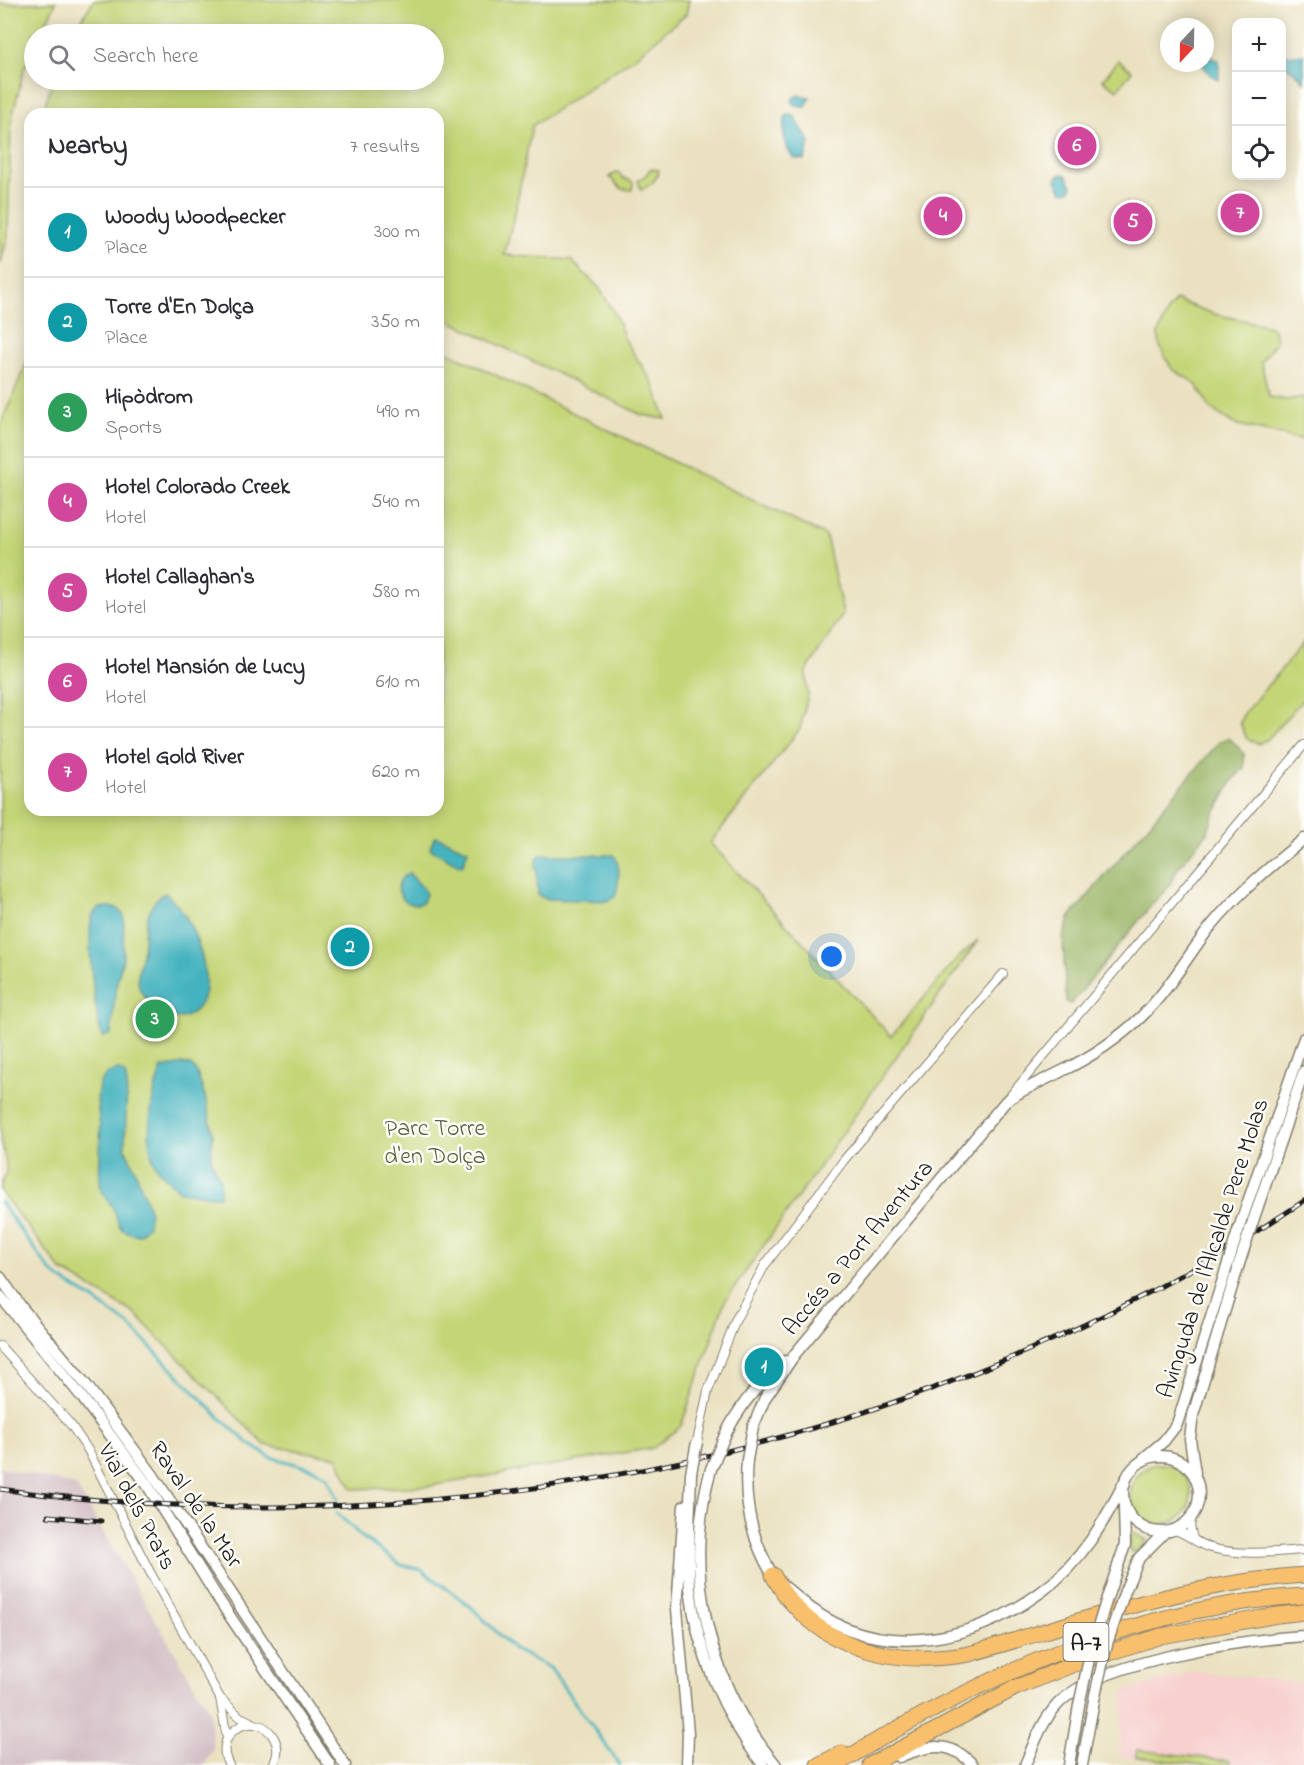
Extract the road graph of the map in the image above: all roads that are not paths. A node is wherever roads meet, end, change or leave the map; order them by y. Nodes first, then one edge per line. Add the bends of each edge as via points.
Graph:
1 (1304, 745) edge
2 (1304, 839) edge
3 (1003, 974) dead end
4 (1304, 1038) edge
5 (1304, 1071) edge
6 (1006, 1101) junction
7 (0, 1277) edge
8 (0, 1296) edge
9 (0, 1346) edge
10 (795, 1354) junction
11 (697, 1442) joint
12 (1142, 1460) junction
13 (692, 1473) junction
14 (1127, 1477) junction
15 (1197, 1479) junction
16 (1124, 1503) junction
17 (1192, 1516) junction
18 (1169, 1531) junction
19 (1193, 1539) junction
20 (1304, 1550) edge
21 (773, 1575) junction
22 (1304, 1575) edge
23 (1304, 1596) edge
24 (1304, 1612) edge
25 (1278, 1615) junction
26 (1304, 1618) edge
27 (1304, 1636) edge
28 (705, 1637) junction
29 (220, 1698) junction
30 (259, 1725) junction
31 (929, 1734) junction
32 (884, 1736) junction
33 (227, 1738) junction
34 (278, 1751) junction
35 (899, 1757) junction
36 (771, 1764) edge
37 (229, 1765) edge
38 (273, 1765) edge
39 (282, 1765) edge
40 (330, 1765) edge
41 (345, 1765) edge
42 (687, 1765) edge
43 (818, 1765) edge
44 (836, 1765) edge
45 (870, 1765) edge
46 (885, 1765) edge
47 (973, 1765) edge
48 (1025, 1765) edge
49 (1069, 1765) edge
50 (1082, 1765) edge

1 - 6 street, Accés a Port Aventura
2 - 6 street, Accés a Port Aventura via 1224,911 1170,985 1141,1017 1093,1054
3 - 11 street via 844,1160 765,1265 736,1319 708,1390
4 - 12 street, Avinguda de l'Alcalde Pere Molas, bridge via 1177,1424
5 - 15 street, Avinguda de l'Alcalde Pere Molas, bridge via 1193,1415 1190,1439
6 - 10 street, Accés a Port Aventura
7 - 41 street, Raval de la Mar via 153,1475
8 - 40 street, Raval de la Mar via 146,1483
9 - 29 street, Vial dels Prats via 88,1450
10 - 21 street, Accés a Port Aventura, bridge via 765,1398 753,1428 747,1460 746,1492 752,1530
10 - 28 street, bridge via 768,1374 740,1410 711,1469 699,1548
11 - 13 street, bridge
12 - 14 street
12 - 15 street via 1152,1456 1173,1457 1183,1462
13 - 28 street via 689,1568 693,1609
13 - 42 street via 684,1498 677,1589
14 - 16 street
14 - 21 street via 1097,1533 1054,1582 1015,1609 961,1631 909,1640 864,1635 822,1617
15 - 17 street via 1200,1494
16 - 18 street via 1139,1525
16 - 49 street, bridge via 1125,1545 1091,1650
17 - 18 street
17 - 19 street
18 - 19 street via 1182,1532
18 - 50 street, bridge via 1139,1558 1125,1591 1107,1644
19 - 20 street via 1203,1546 1228,1551
21 - 22 highway via 789,1601 829,1634 878,1654 917,1659 969,1654 1182,1593
23 - 32 highway, A-7 via 1197,1611 1079,1644 976,1687
24 - 25 highway, A-7
25 - 26 highway
25 - 31 highway, A-7 via 1125,1646 1015,1688
27 - 48 street via 1257,1640 1164,1659 1090,1683 1068,1695 1051,1713
28 - 36 street via 716,1670
29 - 30 street, Vial dels Prats via 240,1717
29 - 33 street, Vial dels Prats
30 - 33 street via 241,1726
30 - 34 street, Vial dels Prats via 273,1735
31 - 35 highway via 922,1744
31 - 45 highway, A-7
32 - 43 highway
32 - 44 highway, A-7
33 - 37 street, Vial dels Prats via 224,1754
34 - 38 street
34 - 39 street, Vial dels Prats
35 - 46 highway
35 - 47 street via 933,1746 965,1756

